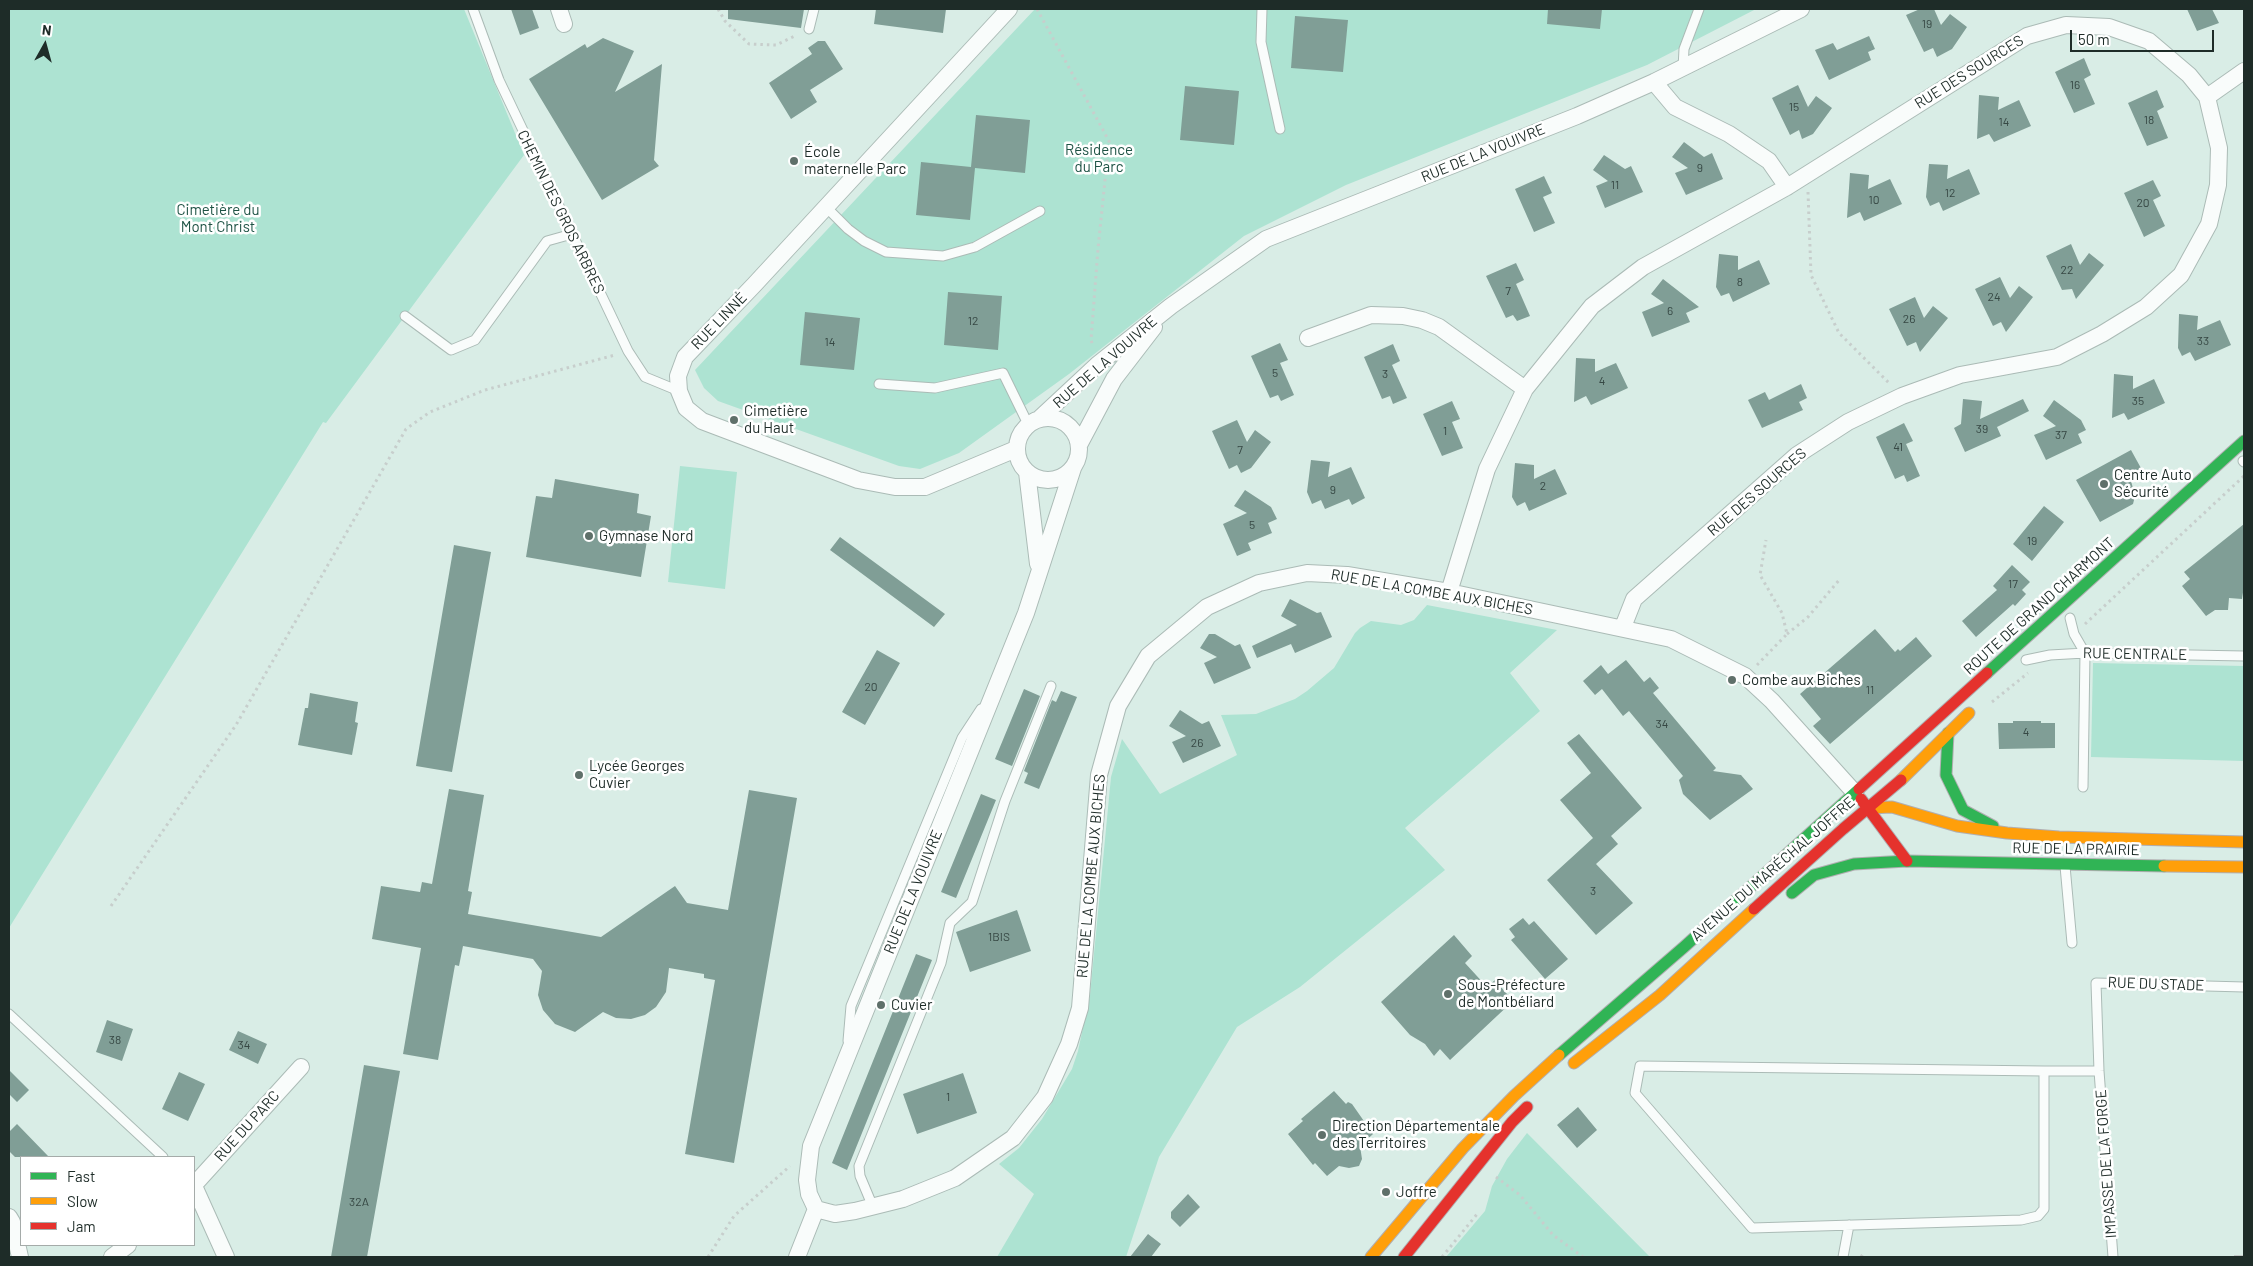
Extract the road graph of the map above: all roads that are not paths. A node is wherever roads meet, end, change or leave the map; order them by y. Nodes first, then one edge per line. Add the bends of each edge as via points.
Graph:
1 (473, 9) edge
2 (814, 9) edge
3 (1009, 9) edge
4 (1262, 9) edge
5 (1698, 9) edge
6 (1801, 9) edge
7 (993, 15) edge
8 (809, 29) road end
9 (1683, 68) junction
10 (2244, 71) edge
11 (1654, 82) junction
12 (2207, 97) junction
13 (1280, 129) dead end
14 (1788, 187) junction
15 (826, 207) junction
16 (1040, 210) dead end
17 (572, 234) junction
18 (1171, 306) junction
19 (405, 316) dead end
20 (1308, 338) dead end
21 (879, 384) dead end
22 (1525, 389) junction
23 (679, 390) junction
24 (1034, 421) junction
25 (2244, 441) edge
26 (1079, 444) junction
27 (1016, 449) junction
28 (1073, 468) junction
29 (1027, 472) junction
30 (1038, 576) junction
31 (1449, 592) junction
32 (2071, 618) dead end
33 (1623, 627) junction
34 (2043, 643) dead end
35 (2085, 653) junction
36 (2244, 656) edge
37 (2022, 663) joint
38 (1051, 686) dead end
39 (1981, 707) road end
40 (1948, 733) junction
41 (2083, 787) dead end
42 (1855, 793) junction
43 (1869, 808) junction
44 (2007, 833) junction
45 (2244, 842) edge
46 (1908, 861) junction
47 (2066, 864) junction
48 (2244, 867) edge
49 (1782, 901) dead end
50 (2072, 943) dead end
51 (1703, 972) dead end
52 (2244, 987) edge
53 (1659, 1011) dead end
54 (9, 1014) edge
55 (1622, 1040) dead end
56 (1580, 1058) junction
57 (300, 1067) dead end
58 (2044, 1070) junction
59 (1566, 1071) dead end
60 (2099, 1071) junction
61 (1538, 1096) dead end
62 (162, 1156) edge
63 (195, 1185) edge
64 (195, 1188) edge
65 (873, 1207) junction
66 (816, 1209) junction
67 (9, 1217) edge
68 (1849, 1225) junction
69 (1387, 1238) junction
70 (127, 1246) edge
71 (20, 1257) edge
72 (112, 1257) edge
73 (226, 1257) edge
74 (797, 1257) edge
75 (1362, 1257) edge
76 (1371, 1257) edge
77 (1402, 1257) edge
78 (1843, 1257) edge
79 (2113, 1257) edge

1 - 17 lane, CHEMIN DES GROS ARBRES via 499,80
2 - 8 lane
3 - 7 street, RUE LINNÉ
4 - 13 lane via 1261,42
5 - 9 lane via 1684,49
6 - 9 street, RUE DE LA VOUIVRE
7 - 15 street, RUE LINNÉ
9 - 11 street, RUE DE LA VOUIVRE
10 - 12 street
11 - 14 street via 1675,107 1729,134 1769,161
11 - 18 street, RUE DE LA VOUIVRE via 1266,239
12 - 14 street, RUE DES SOURCES via 2189,75 2149,41 2109,27 2066,25 2027,36
12 - 33 street, RUE DES SOURCES via 2219,148 2218,185 2209,224 2181,275 2146,307 2057,357 1960,375 1902,396 1848,422 1797,456 1634,599
14 - 22 street, RUE DES SOURCES via 1636,272 1592,306
15 - 16 lane via 864,241 886,252 943,256 975,246
15 - 23 street, RUE LINNÉ via 685,357 678,376
17 - 19 lane via 546,241 475,340 451,350
17 - 23 lane, CHEMIN DES GROS ARBRES via 628,351 645,377
18 - 24 street, RUE DE LA VOUIVRE
18 - 26 street, RUE DE LA VOUIVRE via 1114,379
20 - 22 street via 1371,315 1422,320 1438,327
21 - 24 lane via 935,388 1003,374
22 - 31 street, RUE DES SOURCES via 1487,469
23 - 27 street via 686,408 702,421 858,480 895,487 925,487
24 - 26 street via 1048,418 1065,422
24 - 27 street via 1022,431
25 - 42 main road, ROUTE DE GRAND CHARMONT
26 - 28 street
27 - 29 street via 1017,458
28 - 29 street via 1066,475 1046,480
28 - 30 street, RUE DE LA VOUIVRE
29 - 30 street, RUE DE LA VOUIVRE
30 - 66 street, RUE DE LA VOUIVRE via 811,1146 807,1180
31 - 33 street, RUE DE LA COMBE AUX BICHES
31 - 65 street, RUE DE LA COMBE AUX BICHES via 1347,575 1307,573 1260,583 1208,607 1148,656 1118,706 1099,775 1080,1008 1069,1044 1045,1097 1013,1138 955,1178
32 - 35 lane via 2074,634
33 - 42 street, RUE DE LA COMBE AUX BICHES via 1671,639 1745,676 1772,701
34 - 37 main road, ROUTE DE GRAND CHARMONT
35 - 36 lane, RUE CENTRALE
35 - 37 lane, RUE CENTRALE via 2050,655
35 - 41 lane
38 - 65 lane via 1005,801 972,902 950,923 941,963 859,1166
39 - 40 main road
40 - 43 main road
40 - 44 main road, RUE DE LA PRAIRIE via 1946,775 1963,810
42 - 43 main road, AVENUE DU MARÉCHAL JOFFRE
42 - 69 main road, AVENUE DU MARÉCHAL JOFFRE via 1514,1096 1464,1148
43 - 44 main road, RUE DE LA PRAIRIE via 1892,807 1957,826
43 - 46 main road
43 - 56 main road, AVENUE DU MARÉCHAL JOFFRE via 1842,828 1660,995
44 - 45 main road, RUE DE LA PRAIRIE
46 - 47 main road, RUE DE LA PRAIRIE
46 - 49 main road, RUE DE LA PRAIRIE via 1845,865 1814,875
47 - 48 main road, RUE DE LA PRAIRIE
47 - 50 lane
51 - 53 main road
52 - 60 lane, RUE DU STADE via 2096,982
54 - 62 lane
55 - 56 main road
56 - 59 main road, AVENUE DU MARÉCHAL JOFFRE
57 - 63 street, RUE DU PARC
58 - 60 lane
58 - 68 lane via 2044,1208 2038,1216 2021,1220
58 - 68 lane via 1640,1066 1635,1093 1752,1228
60 - 79 lane, IMPASSE DE LA FORGE
61 - 77 main road via 1512,1122
64 - 73 street
65 - 66 street, RUE DE LA COMBE AUX BICHES via 835,1214
66 - 74 street
67 - 71 street
68 - 78 lane
69 - 75 street, AVENUE DU MARÉCHAL JOFFRE
69 - 76 main road
70 - 72 street

